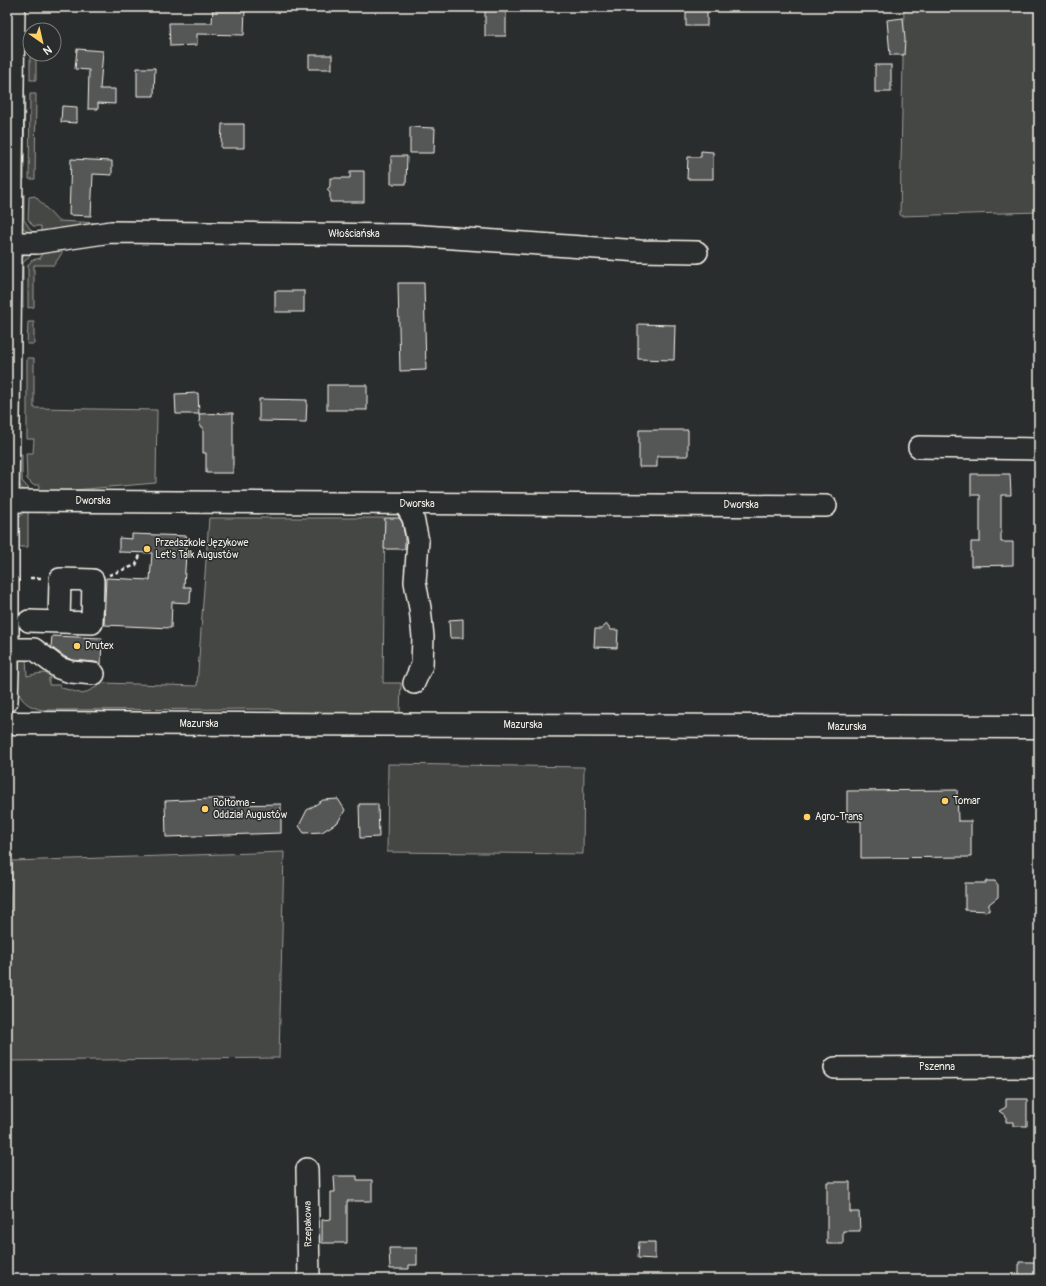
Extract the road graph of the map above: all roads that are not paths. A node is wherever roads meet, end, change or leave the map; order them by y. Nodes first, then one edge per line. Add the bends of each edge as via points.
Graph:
1 (14, 7) edge
2 (10, 147) edge
3 (11, 243) junction
4 (697, 252) dead end
5 (8, 425) edge
6 (919, 447) dead end
7 (1039, 449) edge
8 (8, 501) junction
9 (405, 504) junction
10 (826, 506) dead end
11 (29, 621) dead end
12 (59, 622) dead end
13 (8, 649) junction
14 (8, 672) edge
15 (94, 674) dead end
16 (414, 684) dead end
17 (7, 701) edge
18 (7, 723) edge
19 (1039, 727) edge
20 (1039, 1067) edge
21 (835, 1068) dead end
22 (307, 1169) dead end
23 (309, 1279) edge

1 - 2 street
2 - 3 street
3 - 4 street, Włościańska via 38,243 111,232 401,235 640,251
3 - 5 street
5 - 8 street
6 - 7 street
8 - 9 street, Dworska
8 - 13 street
9 - 10 street, Dworska
9 - 16 street via 413,518 418,541 415,582 423,637 422,665
11 - 12 street
13 - 14 street
13 - 15 street via 34,649 59,668
14 - 17 street
18 - 19 main road, Mazurska
20 - 21 street, Pszenna
22 - 23 street, Rzepakowa

